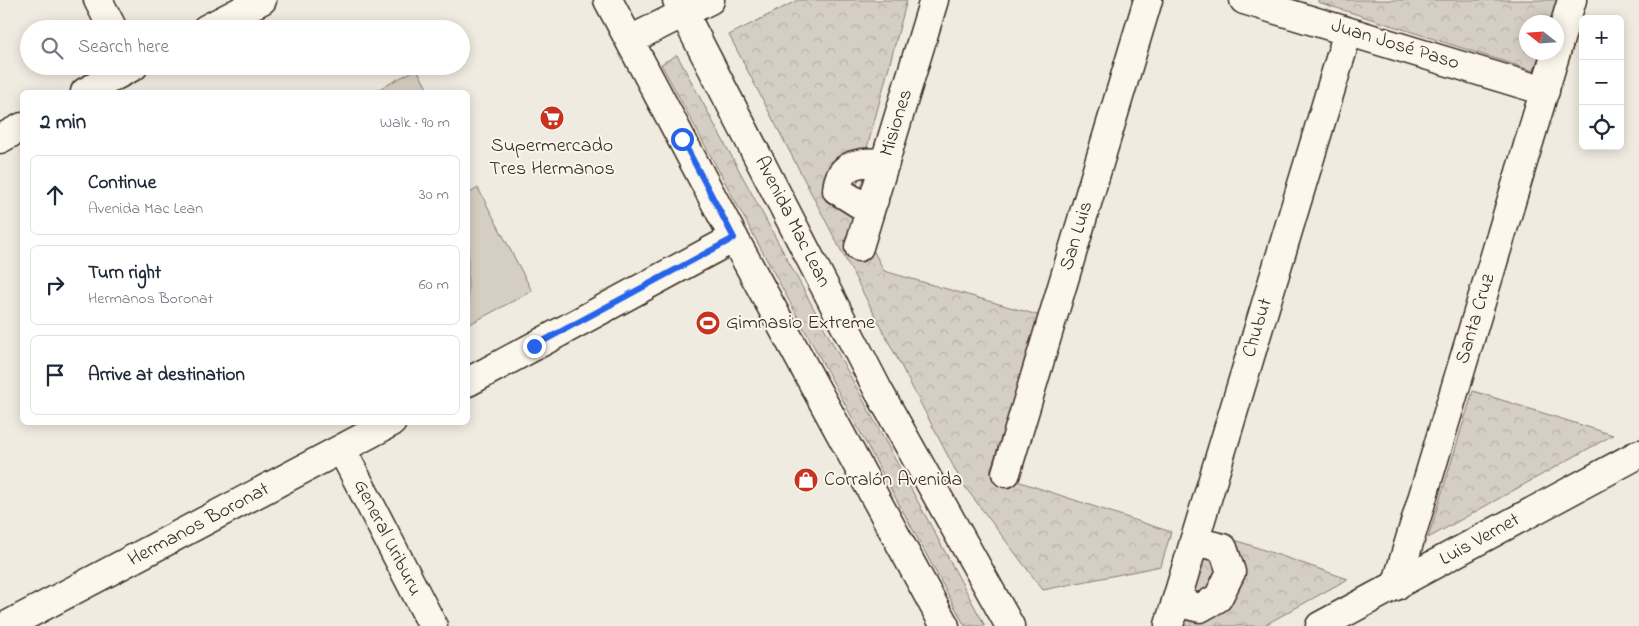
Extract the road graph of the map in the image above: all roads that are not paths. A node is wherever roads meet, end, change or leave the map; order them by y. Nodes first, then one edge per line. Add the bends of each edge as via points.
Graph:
1 (98, 0) edge
2 (262, 0) edge
3 (608, 0) edge
4 (710, 0) edge
5 (934, 0) edge
6 (1148, 0) edge
7 (1244, 0) edge
8 (1572, 0) edge
9 (681, 7) edge
10 (108, 20) edge
11 (223, 20) edge
12 (1564, 26) edge
13 (1348, 32) junction
14 (630, 40) junction
15 (1554, 60) edge
16 (117, 75) edge
17 (90, 90) edge
18 (1545, 91) junction
19 (20, 128) edge
20 (0, 139) edge
21 (885, 163) junction
22 (874, 200) junction
23 (734, 238) junction
24 (859, 247) dead end
25 (470, 381) edge
26 (387, 425) edge
27 (342, 450) junction
28 (1636, 463) edge
29 (1006, 473) dead end
30 (1194, 541) junction
31 (1396, 586) junction
32 (1172, 614) edge
33 (1327, 624) edge
34 (6, 626) edge
35 (433, 626) edge
36 (945, 626) edge
37 (1010, 626) edge

1 - 10 street
2 - 11 street
3 - 14 street
4 - 9 street
5 - 21 street, Misiones
6 - 29 street, San Luis
7 - 13 street, Juan José Paso
8 - 12 street, Santa Cruz
9 - 14 street
9 - 37 street, Avenida Mac Lean via 878,390
13 - 18 street, Juan José Paso
13 - 30 street, Chubut
14 - 23 street
15 - 18 street, Santa Cruz
16 - 17 street
18 - 31 street, Santa Cruz
19 - 20 street
21 - 22 street, Misiones
21 - 22 street via 856,163 838,180 837,190 861,205
22 - 24 street, Misiones
23 - 25 street
23 - 36 street
26 - 27 street, Hermanos Boronat
27 - 34 street, Hermanos Boronat
27 - 35 street, General Uriburu
28 - 31 street, Luis Vernet
30 - 32 street, Chubut
30 - 32 street via 1223,548 1231,572 1218,598 1200,608
31 - 33 street, Luis Vernet

